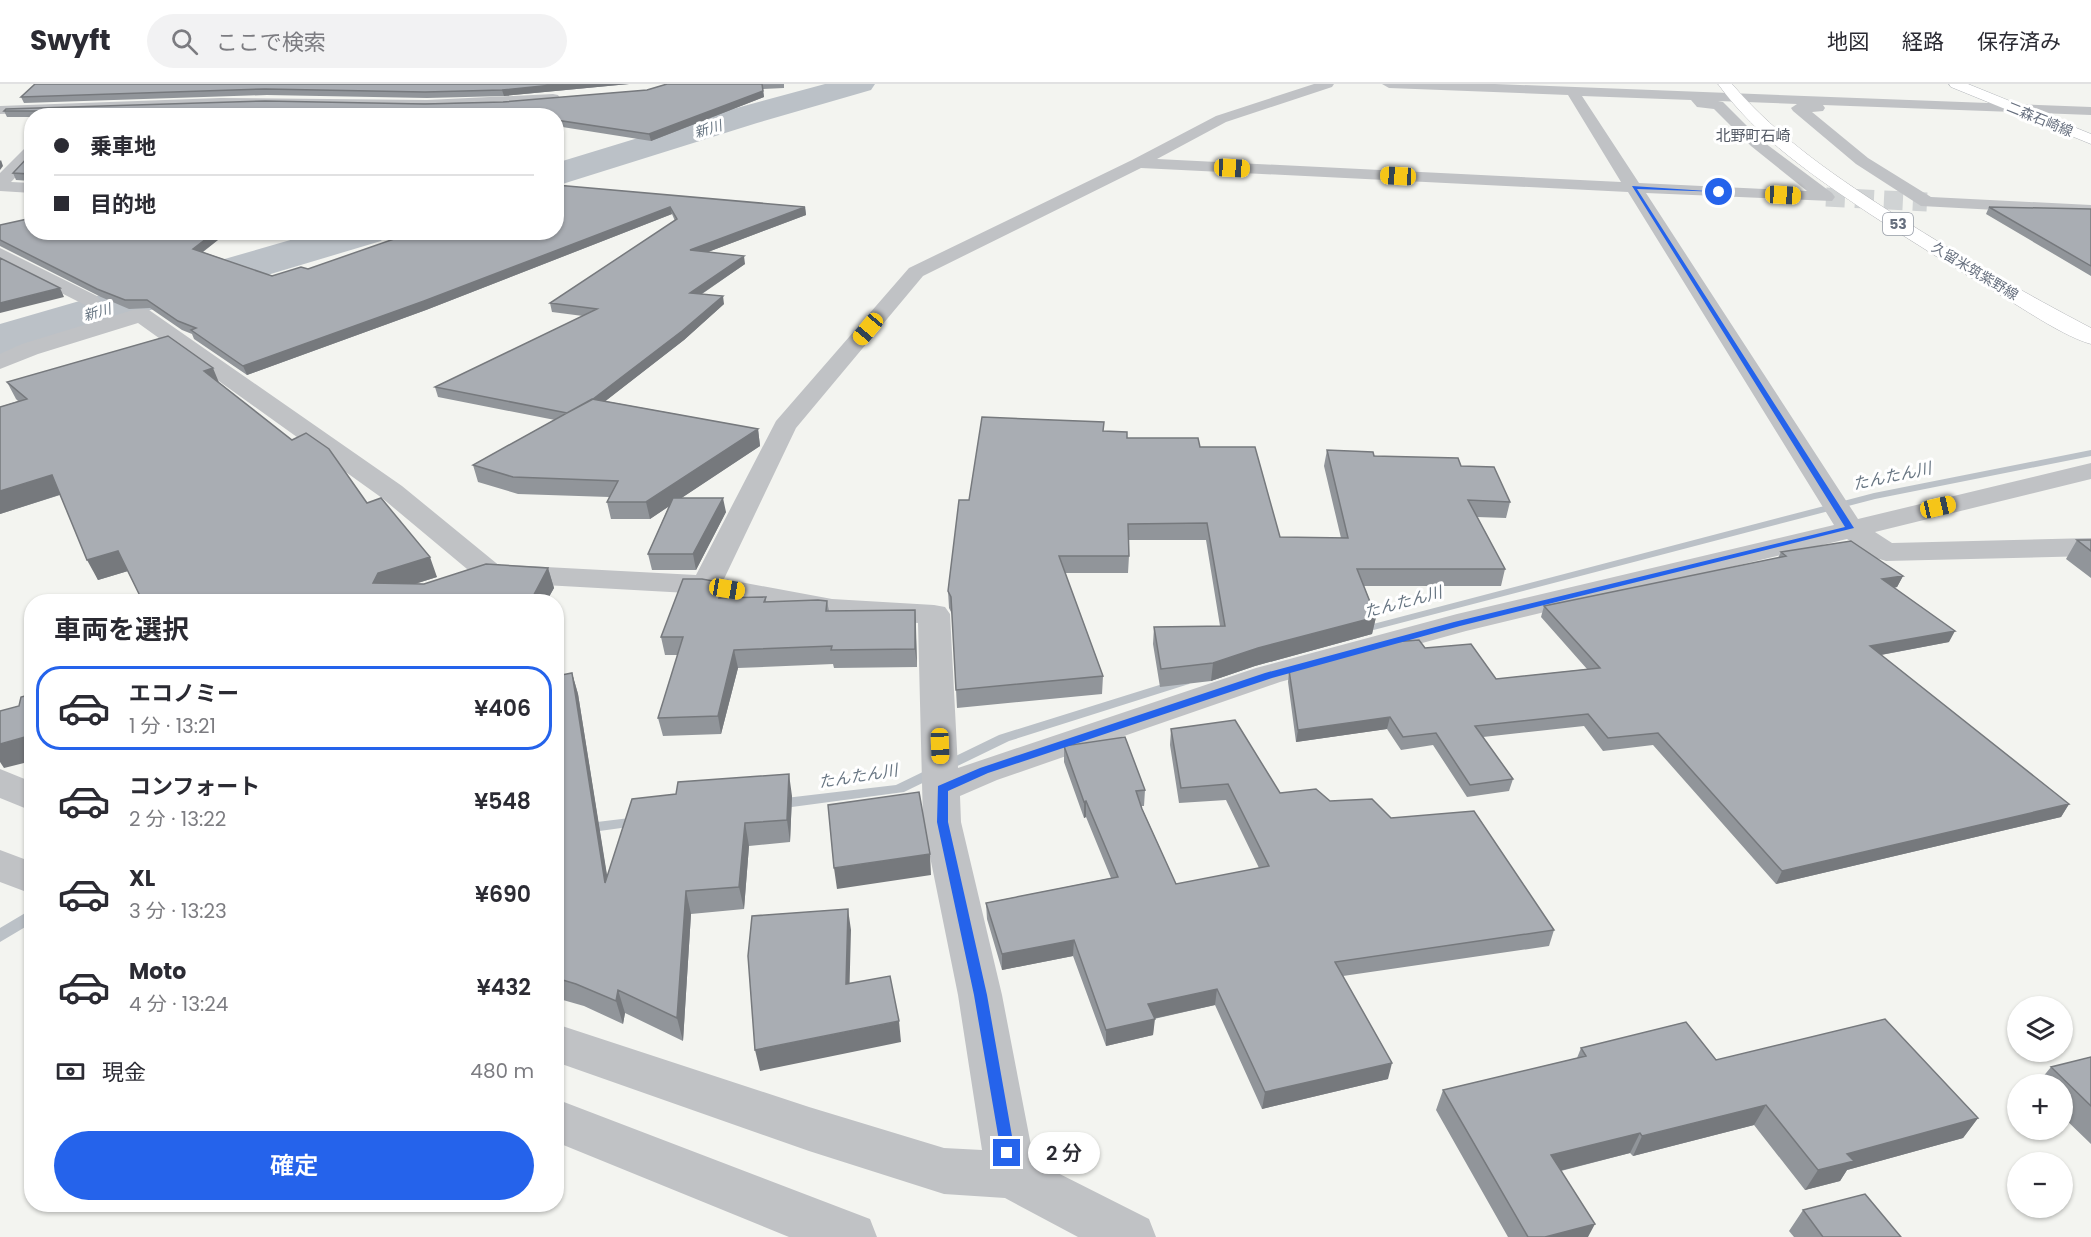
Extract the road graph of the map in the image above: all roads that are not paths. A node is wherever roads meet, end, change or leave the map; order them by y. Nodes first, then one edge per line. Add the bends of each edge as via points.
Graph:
1 (1327, 84) edge
2 (1389, 84) edge
3 (1776, 84) edge
4 (1956, 84) edge
5 (301, 88) edge
6 (1697, 90) edge
7 (1730, 90) edge
8 (1755, 91) edge
9 (85, 92) edge
10 (1572, 92) junction
11 (571, 96) edge
12 (1808, 99) junction
13 (267, 101) junction
14 (427, 104) junction
15 (72, 108) edge
16 (128, 108) edge
17 (421, 108) edge
18 (2014, 108) junction
19 (0, 110) edge
20 (24, 110) edge
21 (2091, 111) edge
22 (1780, 116) dead end
23 (2091, 139) edge
24 (1811, 143) dead end
25 (24, 158) edge
26 (1138, 163) junction
27 (0, 184) edge
28 (24, 187) edge
29 (1634, 188) junction
30 (2091, 210) edge
31 (0, 254) edge
32 (2001, 267) dead end
33 (2052, 296) dead end
34 (90, 300) dead end
35 (2091, 317) edge
36 (2091, 337) edge
37 (0, 362) edge
38 (2091, 471) edge
39 (1850, 528) junction
40 (2091, 547) edge
41 (489, 573) junction
42 (459, 583) edge
43 (706, 585) junction
44 (0, 782) edge
45 (942, 789) junction
46 (24, 794) edge
47 (0, 865) edge
48 (24, 876) edge
49 (564, 1046) edge
50 (564, 1123) edge
51 (1011, 1175) junction
52 (851, 1237) edge
53 (1131, 1237) edge

1 - 26 street via 1221,119
2 - 10 street
3 - 12 street via 1799,91
4 - 18 main road, 二森石崎線
5 - 13 street
6 - 7 street
6 - 10 street
6 - 29 street via 1702,104 1718,105 1756,143 1826,197
7 - 8 street
7 - 36 main road, 久留米筑紫野線 / 53 via 1776,136 1842,188 1970,269
8 - 12 street
8 - 22 main road
9 - 15 street
10 - 29 street
11 - 14 street
12 - 18 street
12 - 30 street via 1818,108 1798,108 1812,121 1862,161 1927,202
13 - 14 street
13 - 16 street
14 - 17 street
18 - 21 street
18 - 23 main road, 二森石崎線
19 - 20 street
24 - 32 main road, 久留米筑紫野線 / 53 via 1872,188
25 - 27 street
26 - 29 street
26 - 43 street via 916,272 785,426
27 - 28 street
29 - 39 street
31 - 34 street
33 - 35 main road
37 - 41 street via 141,315 392,492
38 - 39 street
39 - 40 street via 1886,552
39 - 45 street via 1457,624 1268,675 995,767
41 - 42 street
41 - 43 street
43 - 45 street via 832,608 934,614
44 - 46 street
45 - 51 street via 942,822 980,995
47 - 48 street
49 - 51 street via 944,1171
50 - 52 street
51 - 53 street

